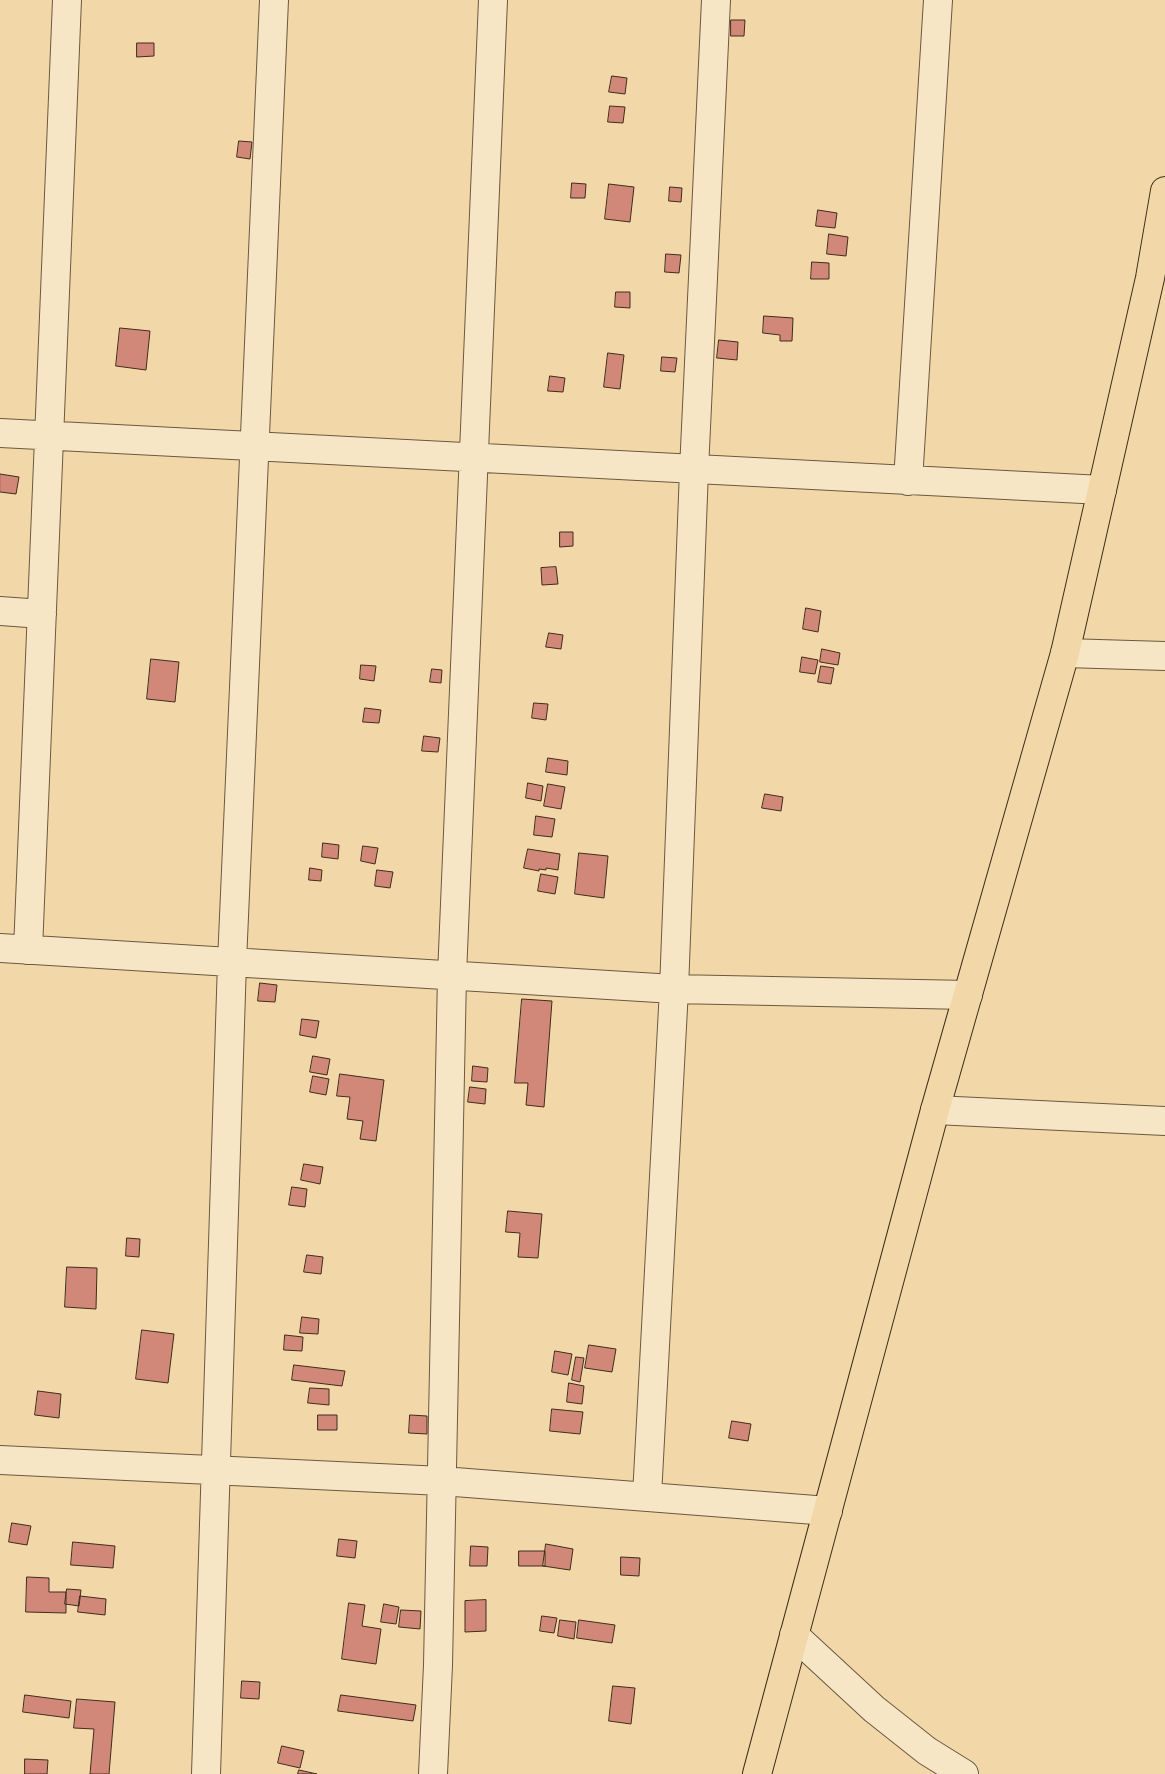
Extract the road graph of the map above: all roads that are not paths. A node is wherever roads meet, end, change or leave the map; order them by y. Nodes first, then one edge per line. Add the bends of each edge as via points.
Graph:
1 (67, 0) edge
2 (274, 0) edge
3 (493, 0) edge
4 (716, 0) edge
5 (938, 0) edge
6 (1165, 191) edge
7 (1157, 278) edge
8 (0, 433) edge
9 (50, 435) junction
10 (255, 447) junction
11 (474, 458) junction
12 (694, 470) junction
13 (908, 481) junction
14 (1102, 490) junction
15 (0, 611) edge
16 (42, 614) junction
17 (1064, 653) junction
18 (1165, 656) edge
19 (0, 948) edge
20 (28, 950) junction
21 (232, 962) junction
22 (452, 975) junction
23 (674, 990) junction
24 (968, 995) junction
25 (935, 1110) junction
26 (1165, 1121) edge
27 (0, 1460) edge
28 (216, 1470) junction
29 (442, 1481) junction
30 (647, 1496) junction
31 (828, 1511) junction
32 (794, 1635) junction
33 (206, 1774) edge
34 (433, 1774) edge
35 (757, 1774) edge
36 (964, 1774) edge

1 - 9 street
2 - 10 street
3 - 11 street
4 - 12 street
5 - 13 street
6 - 7 main road
7 - 14 main road
8 - 9 street
9 - 10 street
9 - 16 street
10 - 11 street
10 - 21 street
11 - 12 street
11 - 22 street
12 - 13 street
12 - 23 street
13 - 14 street
14 - 17 main road
15 - 16 street
16 - 20 street
17 - 18 street
17 - 24 main road
19 - 20 street
20 - 21 street
21 - 22 street
21 - 28 street
22 - 23 street
22 - 29 street
23 - 24 street
23 - 30 street
24 - 25 main road
25 - 26 street
25 - 31 main road
27 - 28 street
28 - 29 street
28 - 33 street
29 - 30 street
29 - 34 street
30 - 31 street
31 - 32 main road
32 - 35 main road
32 - 36 street via 874,1709 927,1751

